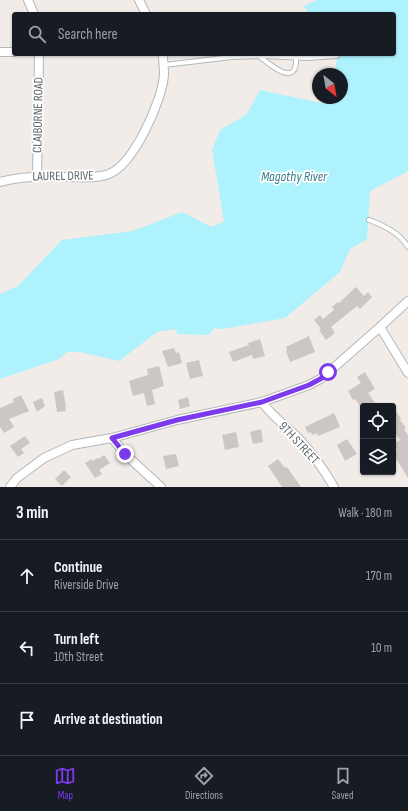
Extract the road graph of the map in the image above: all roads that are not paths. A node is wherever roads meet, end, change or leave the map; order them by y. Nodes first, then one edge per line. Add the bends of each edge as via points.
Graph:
1 (28, 0) edge
2 (139, 0) edge
3 (33, 12) edge
4 (145, 12) edge
5 (0, 52) edge
6 (12, 52) edge
7 (39, 56) edge
8 (163, 56) edge
9 (259, 56) junction
10 (337, 56) dead end
11 (296, 57) junction
12 (163, 65) junction
13 (37, 176) junction
14 (0, 182) edge
15 (368, 220) dead end
16 (408, 247) edge
17 (408, 301) edge
18 (380, 327) junction
19 (408, 373) edge
20 (262, 402) junction
21 (112, 438) junction
22 (10, 487) edge
23 (162, 487) edge
24 (334, 487) edge

1 - 3 street
2 - 4 street
5 - 6 street
7 - 13 street, CLAIBORNE ROAD
8 - 12 street, LAUREL DRIVE
9 - 11 lane
9 - 11 lane via 277,70 286,73 295,70
9 - 12 lane via 232,56
10 - 11 lane
12 - 13 street, LAUREL DRIVE via 161,91 154,110 139,141 118,167 98,176
13 - 14 street, LAUREL DRIVE
15 - 16 lane via 381,224 393,232
17 - 18 street
18 - 19 street
18 - 20 street via 322,378
20 - 21 street via 177,420
20 - 24 street, 9TH STREET via 268,411 299,438 318,461
21 - 22 street via 72,445 44,458 17,478
21 - 23 street via 125,454

